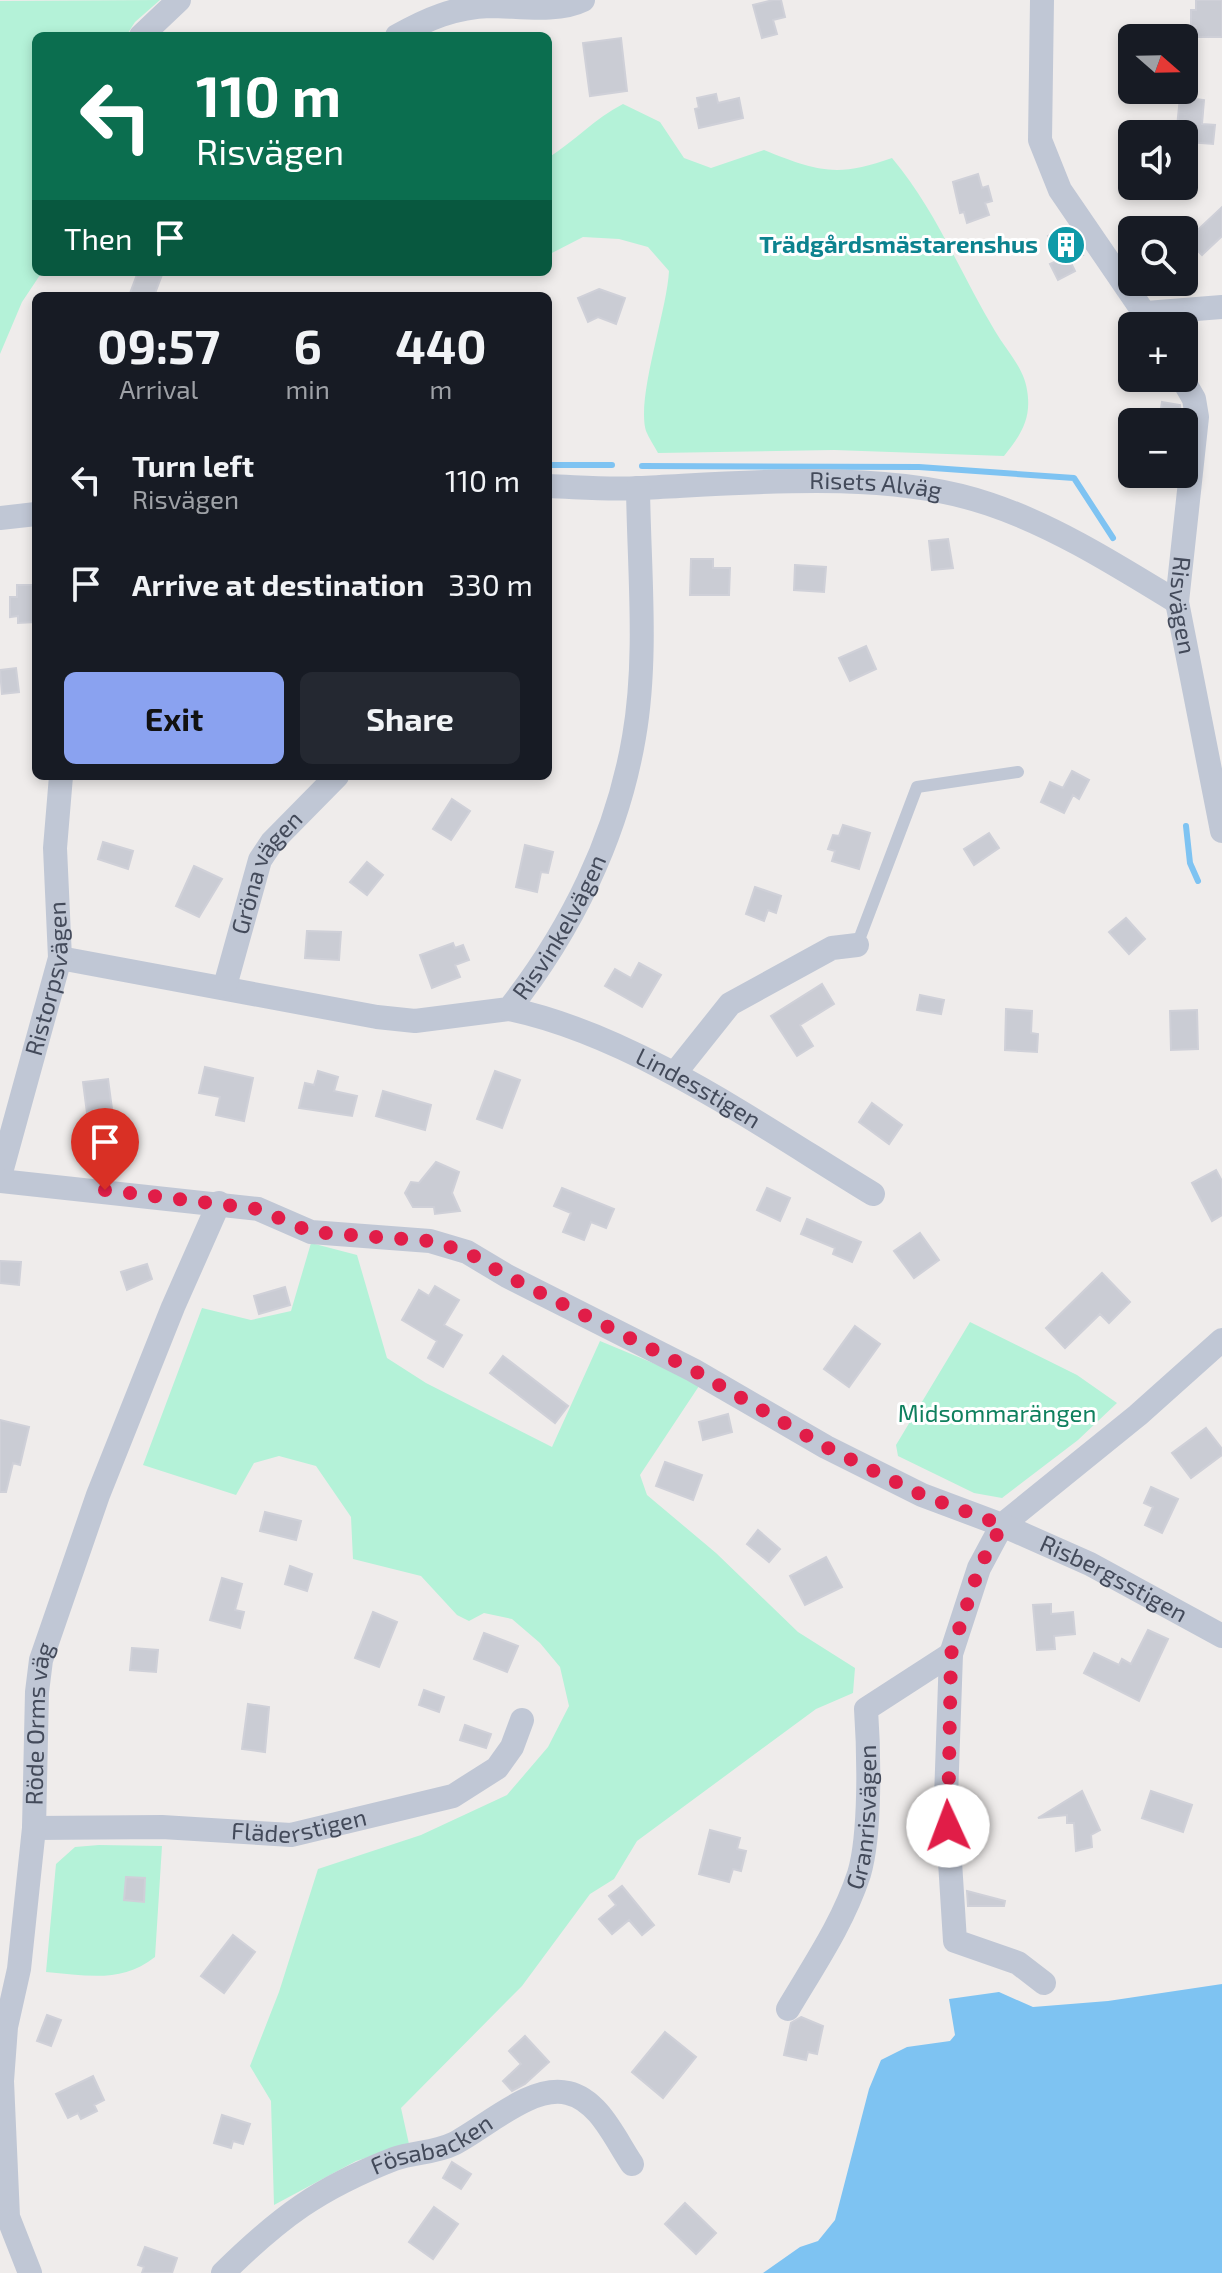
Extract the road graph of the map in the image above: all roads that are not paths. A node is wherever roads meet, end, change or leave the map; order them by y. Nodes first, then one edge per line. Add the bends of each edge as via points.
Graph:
1 (179, 0) edge
2 (583, 0) edge
3 (1042, 0) edge
4 (145, 32) edge
5 (404, 32) edge
6 (1222, 307) edge
7 (1144, 312) edge
8 (1194, 312) edge
9 (1190, 392) edge
10 (552, 486) edge
11 (638, 488) junction
12 (32, 514) edge
13 (0, 518) edge
14 (1177, 602) junction
15 (1018, 772) dead end
16 (61, 780) edge
17 (333, 780) edge
18 (1222, 831) edge
19 (857, 945) joint
20 (60, 958) junction
21 (225, 986) junction
22 (509, 1009) junction
23 (675, 1073) junction
24 (0, 1178) edge
25 (873, 1194) dead end
26 (219, 1203) junction
27 (1222, 1340) edge
28 (1002, 1525) junction
29 (1222, 1636) edge
30 (951, 1654) junction
31 (522, 1720) dead end
32 (34, 1828) junction
33 (1044, 1983) dead end
34 (788, 2009) dead end
35 (3, 2027) edge
36 (632, 2164) dead end
37 (30, 2273) edge
38 (223, 2273) edge

1 - 4 street
2 - 5 street via 432,16
3 - 7 street via 1040,140 1060,190
6 - 8 street
9 - 14 street, Risvägen via 1197,417
10 - 11 street, Risets Alväg
11 - 14 street, Risets Alväg via 867,484 951,493 1020,515
11 - 22 street, Risvinkelvägen via 640,667 635,734 623,790 596,866 569,920 542,968
12 - 13 street
14 - 18 street, Risvägen
15 - 19 lane via 917,787
16 - 20 street, Ristorpsvägen via 55,848
17 - 21 street, Gröna vägen via 260,860
19 - 23 street via 832,948 730,1004
20 - 21 street, Risvinkelvägen
20 - 24 street, Ristorpsvägen
21 - 22 street, Risvinkelvägen via 415,1021
22 - 23 street, Lindesstigen via 541,1016
23 - 25 street, Lindesstigen
24 - 26 street
26 - 28 street via 258,1209 311,1232 430,1241 467,1252 693,1370 826,1447 922,1495
26 - 32 street, Röde Orms väg via 98,1495 41,1660
27 - 28 street
28 - 29 street, Risbergsstigen via 1090,1564
28 - 30 street via 979,1568
30 - 33 street via 946,1798 955,1941 1018,1963
30 - 34 street, Granrisvägen via 866,1709 860,1870 845,1912
31 - 32 street, Fläderstigen via 497,1768 453,1796 291,1835 162,1827
32 - 35 street, Röde Orms väg via 19,1969
35 - 37 street, Röde Orms väg via 8,2217
36 - 38 street, Fösabacken via 592,2104 558,2090 517,2104 452,2145 399,2157 341,2180 290,2210

